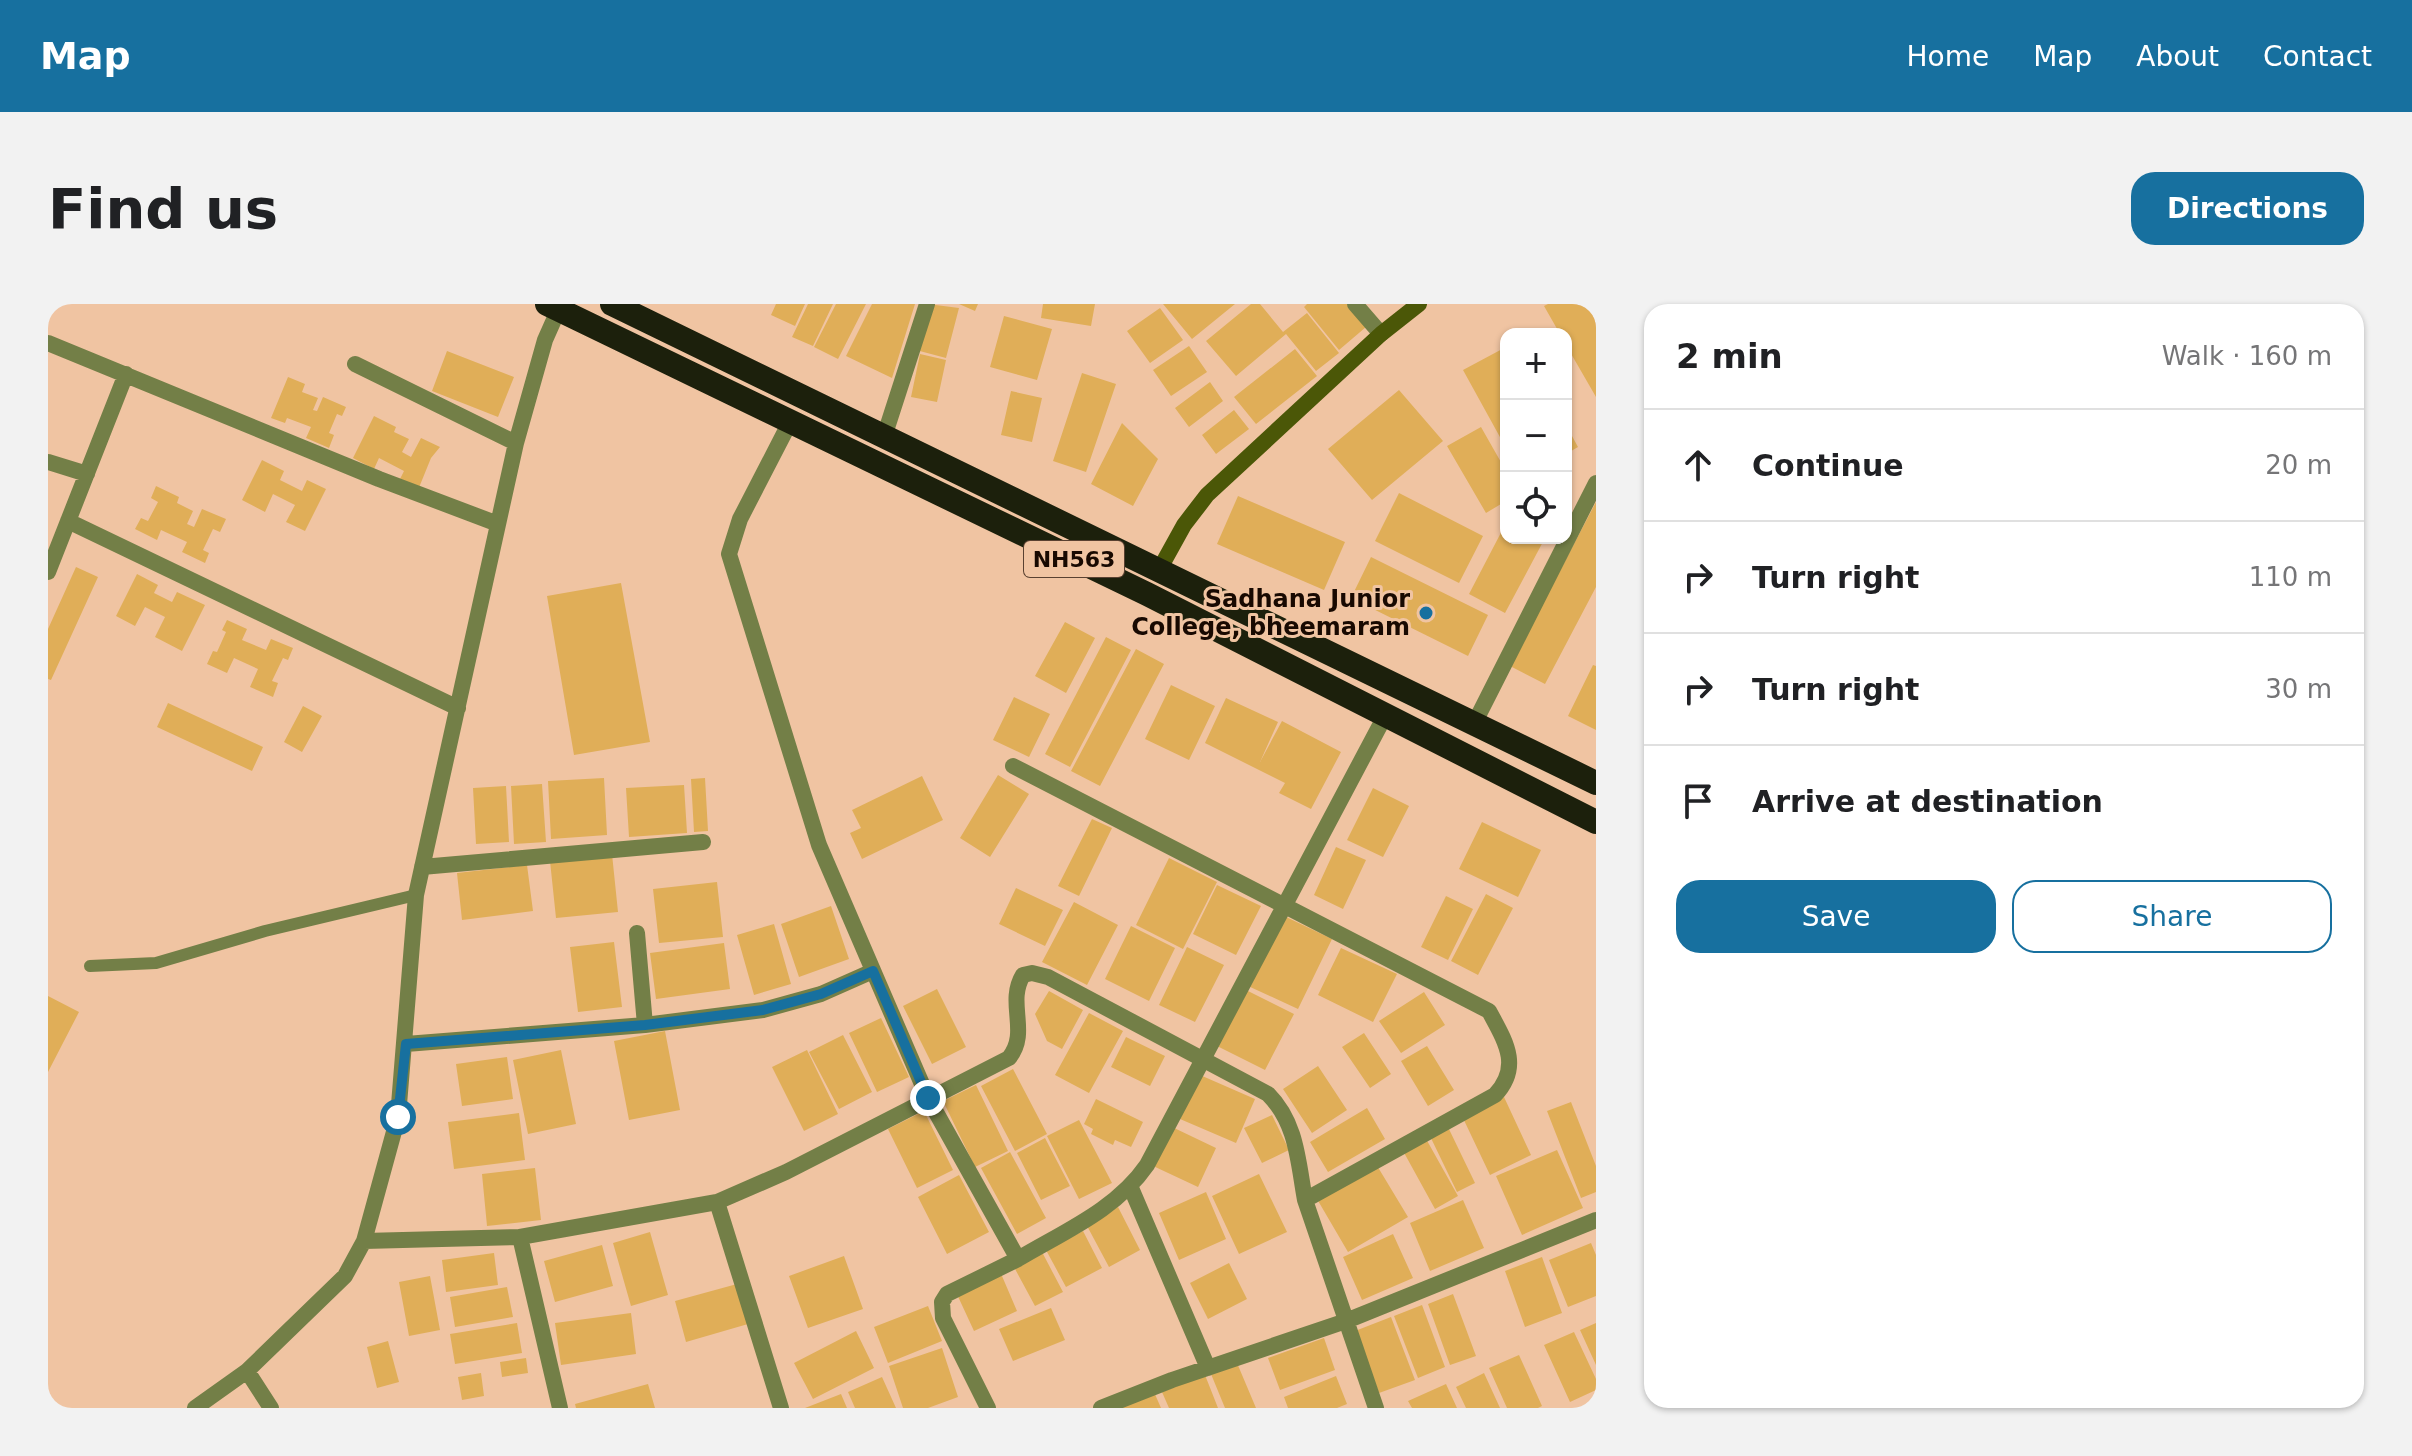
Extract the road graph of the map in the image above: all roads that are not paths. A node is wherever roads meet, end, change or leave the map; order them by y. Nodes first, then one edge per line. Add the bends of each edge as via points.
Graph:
1 (927, 304) edge
2 (1355, 304) edge
3 (1419, 304) edge
4 (556, 306) edge
5 (625, 307) edge
6 (1381, 334) junction
7 (48, 343) edge
8 (355, 364) dead end
9 (126, 374) junction
10 (789, 424) junction
11 (884, 437) junction
12 (516, 443) junction
13 (48, 462) edge
14 (87, 474) junction
15 (1596, 483) edge
16 (68, 521) junction
17 (498, 524) junction
18 (48, 572) edge
19 (1158, 572) junction
20 (458, 708) junction
21 (1386, 714) junction
22 (1473, 726) junction
23 (1013, 766) dead end
24 (1596, 783) edge
25 (1596, 822) edge
26 (703, 842) dead end
27 (422, 867) junction
28 (416, 895) junction
29 (1285, 902) junction
30 (637, 933) dead end
31 (90, 966) dead end
32 (873, 971) junction
33 (645, 1025) junction
34 (406, 1044) junction
35 (1201, 1061) junction
36 (928, 1098) junction
37 (1131, 1188) junction
38 (1305, 1200) junction
39 (717, 1202) junction
40 (1596, 1220) edge
41 (520, 1237) junction
42 (364, 1241) junction
43 (1018, 1259) junction
44 (1346, 1321) junction
45 (1208, 1368) junction
46 (247, 1371) junction
47 (195, 1408) edge
48 (271, 1408) edge
49 (560, 1408) edge
50 (781, 1408) edge
51 (986, 1408) edge
52 (1101, 1408) edge
53 (1376, 1408) edge

1 - 11 street
2 - 6 street
3 - 6 street
4 - 10 highway, NH563
4 - 12 street
5 - 11 highway, NH563
6 - 19 street via 1207,495
7 - 9 street
8 - 12 street
9 - 14 street
9 - 17 street
10 - 21 highway, NH563
10 - 32 street via 740,519 729,554 819,845
11 - 19 highway, NH563
12 - 17 street
13 - 14 street
14 - 16 street
15 - 22 street
16 - 18 street
16 - 20 street
17 - 20 street
19 - 22 highway, NH563
20 - 27 street
21 - 25 highway, NH563
21 - 29 street
22 - 24 highway, NH563
23 - 29 street
26 - 27 street
27 - 28 street
28 - 31 lane via 156,963
28 - 34 street
29 - 35 street
29 - 38 street via 1489,1011 1511,1062 1508,1081 1495,1095
30 - 33 street
32 - 33 street via 821,994 763,1010
32 - 36 street
33 - 34 street
34 - 42 street via 398,1117
35 - 36 street via 1032,973 1023,975 1016,986 1019,1046 1009,1058
35 - 37 street
35 - 38 street via 1268,1094 1281,1108 1292,1130
36 - 39 street
36 - 43 street
37 - 43 street
37 - 45 street
38 - 44 street
39 - 41 street
39 - 50 street
40 - 44 street
41 - 42 street
41 - 49 street
42 - 46 street via 345,1276
43 - 51 street via 947,1294 942,1302 943,1318
44 - 45 street
44 - 53 street
45 - 52 street
46 - 47 street
46 - 48 street

